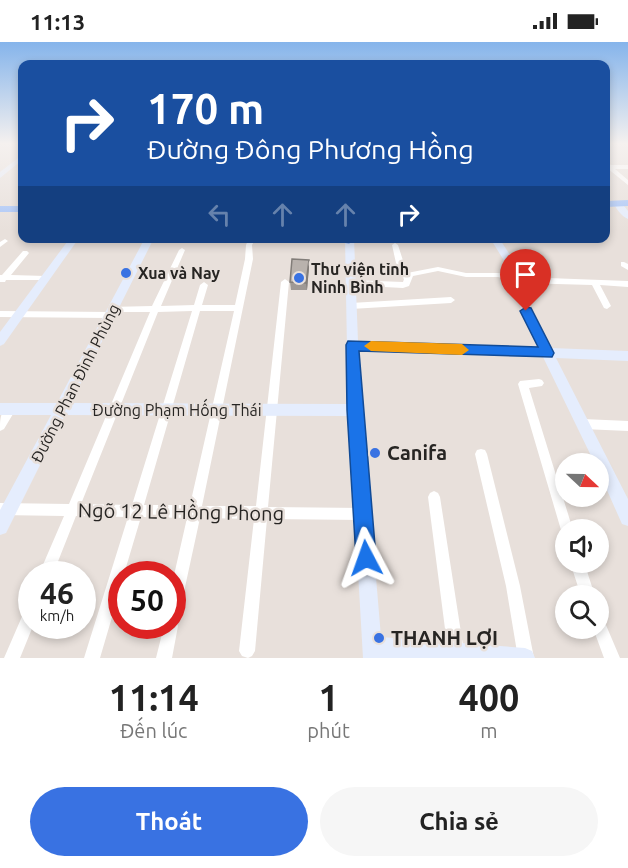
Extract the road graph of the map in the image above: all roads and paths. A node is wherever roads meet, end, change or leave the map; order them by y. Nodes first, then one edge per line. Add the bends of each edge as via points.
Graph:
1 (610, 197) edge
2 (628, 197) edge
3 (0, 203) edge
4 (18, 203) edge
5 (617, 203) edge
6 (0, 209) edge
7 (18, 209) edge
8 (628, 216) edge
9 (71, 243) edge
10 (147, 243) edge
11 (250, 243) edge
12 (349, 243) edge
13 (497, 243) edge
14 (395, 244) dead end
15 (182, 250) dead end
16 (25, 253) dead end
17 (508, 262) junction
18 (541, 264) dead end
19 (46, 278) junction
20 (408, 278) junction
21 (1, 279) edge
22 (521, 280) junction
23 (628, 281) edge
24 (285, 282) dead end
25 (594, 282) junction
26 (350, 283) junction
27 (204, 285) dead end
28 (452, 300) dead end
29 (351, 306) junction
30 (607, 306) dead end
31 (237, 308) junction
32 (155, 309) junction
33 (197, 309) junction
34 (111, 312) junction
35 (0, 314) edge
36 (20, 314) junction
37 (0, 341) edge
38 (352, 345) junction
39 (547, 353) junction
40 (628, 356) edge
41 (539, 382) dead end
42 (5, 409) edge
43 (114, 409) junction
44 (168, 409) junction
45 (60, 410) junction
46 (217, 410) junction
47 (271, 410) junction
48 (355, 410) junction
49 (583, 424) junction
50 (0, 426) edge
51 (628, 426) edge
52 (481, 454) dead end
53 (434, 497) dead end
54 (4, 509) edge
55 (72, 510) junction
56 (136, 511) junction
57 (195, 512) junction
58 (261, 513) junction
59 (363, 514) junction
60 (628, 518) edge
61 (564, 519) edge
62 (0, 527) edge
63 (51, 561) edge
64 (184, 561) edge
65 (20, 639) edge
66 (168, 639) edge
67 (604, 639) edge
68 (247, 651) dead end
69 (373, 652) edge
70 (456, 652) junction
71 (12, 658) edge
72 (92, 658) edge
73 (164, 658) edge
74 (526, 658) edge
75 (612, 658) edge

1 - 2 highway
3 - 4 highway
5 - 8 street
6 - 7 highway
9 - 19 street
10 - 34 street, Đường Phan Đình Phùng
11 - 31 street
12 - 26 street
13 - 17 street
14 - 20 street via 402,272
15 - 32 street
16 - 21 street
17 - 18 street
17 - 22 street
19 - 21 street
19 - 36 street
20 - 22 street via 431,268
20 - 26 street via 403,285
22 - 25 street
22 - 39 street via 526,311
23 - 25 street
24 - 47 street
25 - 30 street
26 - 29 street
27 - 33 street
28 - 29 street
29 - 38 street
31 - 33 street
31 - 46 street
32 - 33 street
32 - 34 street
32 - 43 street
33 - 44 street
34 - 36 street
34 - 45 street, Đường Phan Đình Phùng
35 - 36 street
36 - 37 street
38 - 39 street
38 - 48 street
39 - 40 street
39 - 49 street
41 - 61 street via 523,384
42 - 45 street, Đường Phạm Hống Thái
42 - 50 street
43 - 44 street, Đường Phạm Hống Thái
43 - 45 street, Đường Phạm Hống Thái
43 - 55 street
44 - 46 street, Đường Phạm Hống Thái
44 - 56 street
45 - 54 street, Đường Phan Đình Phùng
46 - 47 street, Đường Phạm Hống Thái
46 - 57 street
47 - 48 street, Đường Phạm Hống Thái
47 - 58 street
48 - 59 street
49 - 51 street
49 - 60 street
52 - 74 street
53 - 70 street
54 - 55 street, Ngõ 12 Lê Hồng Phong
54 - 62 street, Đường Phan Đình Phùng
55 - 56 street, Ngõ 12 Lê Hồng Phong
55 - 63 street
56 - 57 street, Ngõ 12 Lê Hồng Phong
56 - 72 street
57 - 58 street, Ngõ 12 Lê Hồng Phong
57 - 64 street
58 - 59 street, Ngõ 12 Lê Hồng Phong
58 - 68 street
59 - 69 street
65 - 71 street
66 - 73 street
67 - 75 street
69 - 70 street
70 - 74 street

